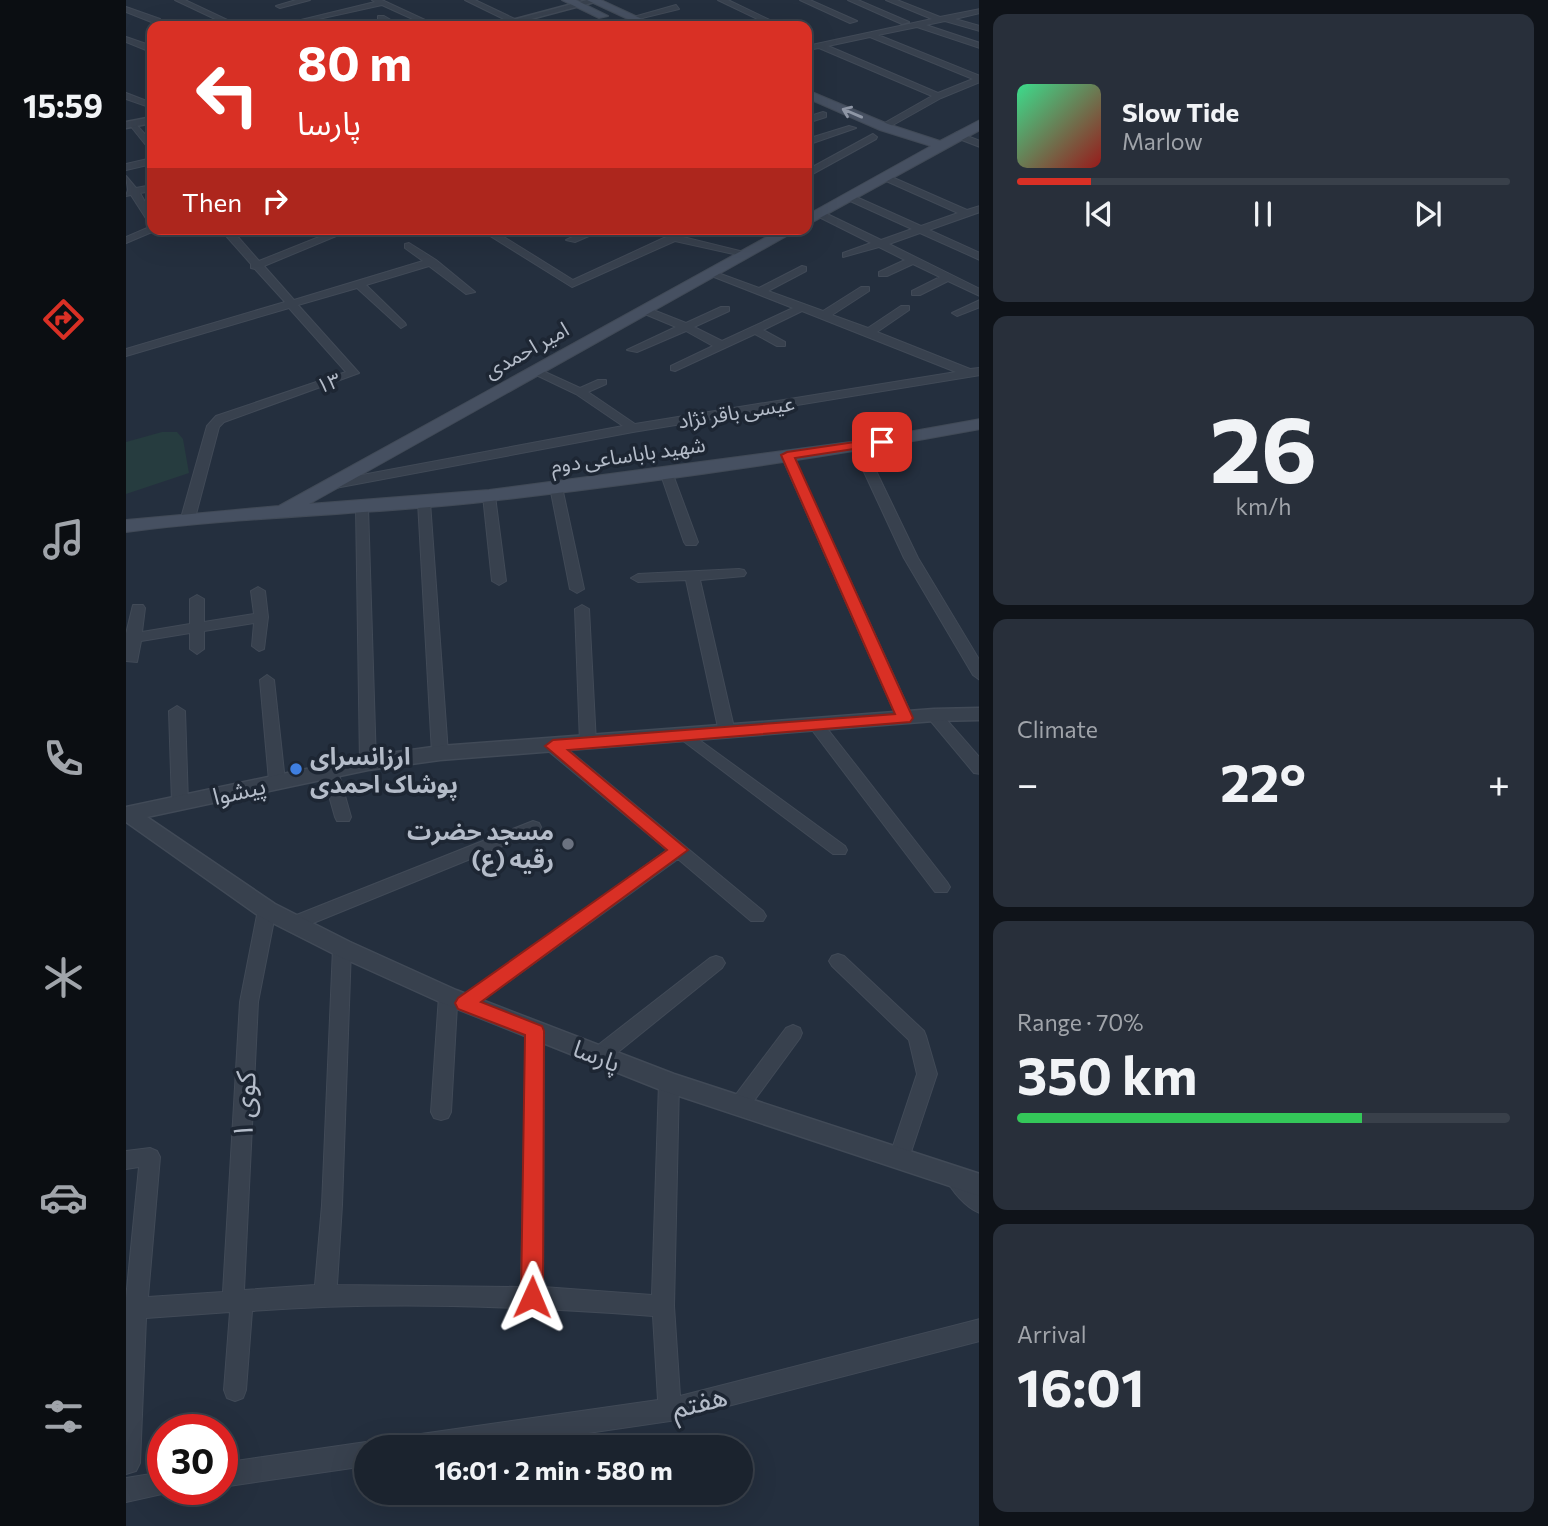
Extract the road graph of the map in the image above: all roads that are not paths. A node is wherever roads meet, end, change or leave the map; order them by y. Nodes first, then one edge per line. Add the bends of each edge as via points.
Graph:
1 (179, 0) edge
2 (306, 0) edge
3 (469, 0) edge
4 (567, 0) edge
5 (595, 0) edge
6 (722, 0) edge
7 (804, 0) edge
8 (852, 0) edge
9 (890, 0) edge
10 (379, 1) edge
11 (579, 5) junction
12 (280, 6) dead end
13 (676, 8) dead end
14 (126, 9) edge
15 (978, 12) edge
16 (380, 18) dead end
17 (942, 18) junction
18 (305, 20) dead end
19 (520, 20) junction
20 (157, 21) dead end
21 (225, 21) edge
22 (386, 21) edge
23 (423, 21) edge
24 (516, 21) edge
25 (524, 21) edge
26 (627, 21) edge
27 (628, 21) edge
28 (633, 21) edge
29 (767, 21) edge
30 (853, 21) dead end
31 (905, 22) dead end
32 (917, 24) junction
33 (979, 29) edge
34 (869, 34) junction
35 (126, 39) edge
36 (812, 42) edge
37 (131, 44) edge
38 (819, 45) junction
39 (979, 46) edge
40 (812, 47) edge
41 (979, 79) edge
42 (126, 96) edge
43 (812, 96) edge
44 (938, 96) junction
45 (147, 104) edge
46 (812, 110) edge
47 (823, 115) junction
48 (812, 118) edge
49 (130, 124) edge
50 (979, 124) edge
51 (884, 127) junction
52 (852, 128) junction
53 (957, 135) junction
54 (873, 137) junction
55 (812, 140) edge
56 (147, 142) edge
57 (939, 145) junction
58 (979, 145) edge
59 (925, 154) junction
60 (147, 161) edge
61 (126, 167) edge
62 (812, 171) edge
63 (887, 178) junction
64 (126, 179) edge
65 (130, 192) edge
66 (850, 198) junction
67 (979, 209) edge
68 (966, 214) junction
69 (147, 216) edge
70 (813, 218) edge
71 (979, 219) edge
72 (147, 228) edge
73 (918, 228) junction
74 (230, 235) edge
75 (333, 235) edge
76 (494, 235) edge
77 (584, 235) edge
78 (669, 235) edge
79 (680, 235) edge
80 (781, 235) edge
81 (674, 238) junction
82 (126, 240) edge
83 (571, 240) dead end
84 (876, 244) junction
85 (409, 246) dead end
86 (747, 254) junction
87 (847, 255) dead end
88 (979, 257) edge
89 (912, 261) junction
90 (432, 262) junction
91 (255, 266) junction
92 (802, 269) dead end
93 (883, 274) dead end
94 (714, 275) junction
95 (947, 278) junction
96 (359, 284) junction
97 (865, 289) dead end
98 (470, 292) dead end
99 (759, 292) junction
100 (916, 293) dead end
101 (979, 293) edge
102 (289, 303) junction
103 (979, 303) edge
104 (801, 308) junction
105 (905, 308) dead end
106 (725, 309) dead end
107 (644, 310) junction
108 (957, 313) dead end
109 (823, 316) junction
110 (401, 325) dead end
111 (687, 327) junction
112 (755, 330) junction
113 (869, 332) junction
114 (781, 344) dead end
115 (722, 346) junction
116 (634, 350) dead end
117 (126, 353) edge
118 (675, 368) dead end
119 (534, 370) junction
120 (974, 372) edge
121 (979, 381) edge
122 (602, 382) dead end
123 (580, 392) junction
124 (979, 424) edge
125 (633, 428) junction
126 (858, 446) junction
127 (787, 455) junction
128 (666, 472) junction
129 (327, 485) junction
130 (556, 486) junction
131 (489, 496) junction
132 (424, 502) junction
133 (362, 507) junction
134 (282, 511) junction
135 (188, 518) junction
136 (126, 526) edge
137 (691, 542) dead end
138 (739, 573) dead end
139 (692, 576) junction
140 (638, 578) dead end
141 (499, 581) dead end
142 (577, 589) dead end
143 (258, 591) dead end
144 (197, 599) dead end
145 (138, 608) dead end
146 (582, 609) dead end
147 (261, 617) junction
148 (199, 625) junction
149 (131, 637) edge
150 (258, 646) dead end
151 (197, 649) dead end
152 (132, 659) dead end
153 (979, 675) edge
154 (267, 680) dead end
155 (177, 711) dead end
156 (979, 714) edge
157 (934, 715) junction
158 (905, 718) junction
159 (817, 726) junction
160 (727, 732) junction
161 (687, 736) junction
162 (588, 743) junction
163 (553, 746) junction
164 (440, 753) junction
165 (368, 763) junction
166 (979, 769) edge
167 (330, 771) junction
168 (277, 781) junction
169 (180, 803) junction
170 (127, 814) edge
171 (343, 817) dead end
172 (533, 827) dead end
173 (679, 850) junction
174 (839, 850) dead end
175 (941, 887) dead end
176 (267, 910) junction
177 (757, 916) dead end
178 (295, 923) junction
179 (342, 948) junction
180 (838, 961) dead end
181 (716, 963) dead end
182 (456, 1000) junction
183 (535, 1031) junction
184 (793, 1033) dead end
185 (600, 1055) junction
186 (669, 1083) junction
187 (738, 1107) junction
188 (442, 1112) dead end
189 (899, 1158) junction
190 (126, 1160) edge
191 (955, 1177) junction
192 (979, 1185) edge
193 (979, 1204) edge
194 (325, 1295) junction
195 (532, 1297) junction
196 (237, 1301) junction
197 (663, 1306) junction
198 (131, 1309) edge
199 (979, 1330) edge
200 (235, 1390) dead end
201 (670, 1410) junction
202 (497, 1435) edge
203 (354, 1456) edge
204 (128, 1463) dead end
205 (238, 1473) edge
206 (147, 1487) edge
207 (126, 1490) edge

1 - 21 street
2 - 12 street
3 - 19 street
4 - 11 main road
5 - 11 street
5 - 27 main road
6 - 29 street
7 - 30 street
8 - 31 street
9 - 17 street
10 - 18 street
10 - 23 street
11 - 19 street
11 - 26 main road
13 - 28 street
14 - 20 street
15 - 17 street
16 - 22 street
17 - 32 street
17 - 33 street
19 - 24 street
19 - 25 street
32 - 34 street
32 - 39 street
34 - 38 street
34 - 41 street
35 - 37 street
36 - 38 street
38 - 40 street
38 - 44 street
41 - 44 street
42 - 45 street
51 -> 43 main road
44 - 51 street
46 - 47 main road
47 - 48 street
47 - 52 main road
49 - 56 street
50 - 53 main road
51 - 57 main road
52 - 54 main road
52 - 55 street
53 - 57 main road
53 - 58 street
54 - 59 main road
54 - 62 street
57 - 59 main road
59 - 63 main road
60 - 61 street
63 - 66 main road
63 - 68 street
64 - 65 street
65 - 69 street
66 - 70 main road
66 - 73 street
67 - 68 street
68 - 71 street
68 - 73 street
70 - 84 street
72 - 82 street
73 - 84 street
73 - 88 street
74 - 91 street, ۱۳
75 - 91 street
76 - 81 street via 572,284
77 - 83 street
78 - 81 street
79 - 81 street
80 - 86 main road, امیر احمدی
81 - 86 street
84 - 87 street
84 - 89 street
85 - 90 street
86 - 94 main road, امیر احمدی
89 - 93 street
89 - 95 street
90 - 96 street
90 - 98 street
91 - 102 street, ۱۳
92 - 99 street
94 - 99 street
94 - 107 main road, امیر احمدی
95 - 100 street
95 - 101 street
96 - 102 street
96 - 110 street
97 - 109 street
99 - 104 street
102 - 117 street
102 - 135 street, ۱۳ via 353,373 213,425
103 - 108 street
104 - 109 street
104 - 112 street
105 - 113 street
106 - 111 street
107 - 111 street
107 - 119 main road, امیر احمدی
109 - 113 street
111 - 115 street
111 - 116 street
112 - 114 street
112 - 115 street
113 - 120 street
115 - 118 street
119 - 123 street
119 - 129 main road, امیر احمدی
120 - 121 street
120 - 125 street, عیسی باقر نژاد
122 - 123 street
123 - 125 street
124 - 126 main road, شهید باباساعی دوم
125 - 129 street, عیسی باقر نژاد
126 - 127 main road, شهید باباساعی دوم
126 - 153 street via 911,558
127 - 128 main road, شهید باباساعی دوم
127 - 158 street
128 - 130 main road, شهید باباساعی دوم
128 - 137 street
129 - 134 main road, امیر احمدی
130 - 131 main road, شهید باباساعی دوم
130 - 142 street
131 - 132 main road, شهید باباساعی دوم
131 - 141 street
132 - 133 main road, شهید باباساعی دوم
132 - 164 street
133 - 134 main road, شهید باباساعی دوم
133 - 165 street
134 - 135 main road, شهید باباساعی دوم
135 - 136 main road, شهید باباساعی دوم
138 - 139 street
139 - 140 street
139 - 160 street
143 - 147 street
144 - 148 street
145 - 149 street
146 - 162 street
147 - 148 street
147 - 150 street
148 - 149 street
148 - 151 street
149 - 152 street
154 - 168 street
155 - 169 street
156 - 157 street, پیشوا
157 - 158 street, پیشوا
157 - 166 street
158 - 159 street, پیشوا
159 - 160 street, پیشوا
159 - 175 street
160 - 161 street, پیشوا
161 - 162 street, پیشوا
161 - 174 street
162 - 163 street, پیشوا
163 - 164 street, پیشوا
163 - 173 street
164 - 165 street, پیشوا
165 - 167 street, پیشوا
167 - 168 street, پیشوا
167 - 171 street
168 - 169 street, پیشوا
169 - 170 street, پیشوا
170 - 176 street, پارسا
172 - 178 street
173 - 177 street
173 - 182 street
176 - 178 street, پارسا
176 - 196 street, کوی ۱ via 248,1002
178 - 179 street, پارسا
179 - 182 street, پارسا
179 - 194 street
180 - 189 street via 917,1036 927,1074
181 - 185 street
182 - 183 street, پارسا
182 - 188 street
183 - 185 street, پارسا
183 - 195 street
184 - 187 street
185 - 186 street, پارسا
186 - 187 street, پارسا
186 - 197 street
187 - 189 street, پارسا
189 - 191 street, پارسا
190 - 198 street via 150,1157
191 - 192 street, پارسا
191 - 193 street
194 - 195 street
194 - 196 street
195 - 197 street
196 - 198 street
196 - 200 street, کوی ۱
197 - 201 street
198 - 204 street
199 - 201 street, هفتم
201 - 202 street, هفتم
203 - 205 street
206 - 207 street

